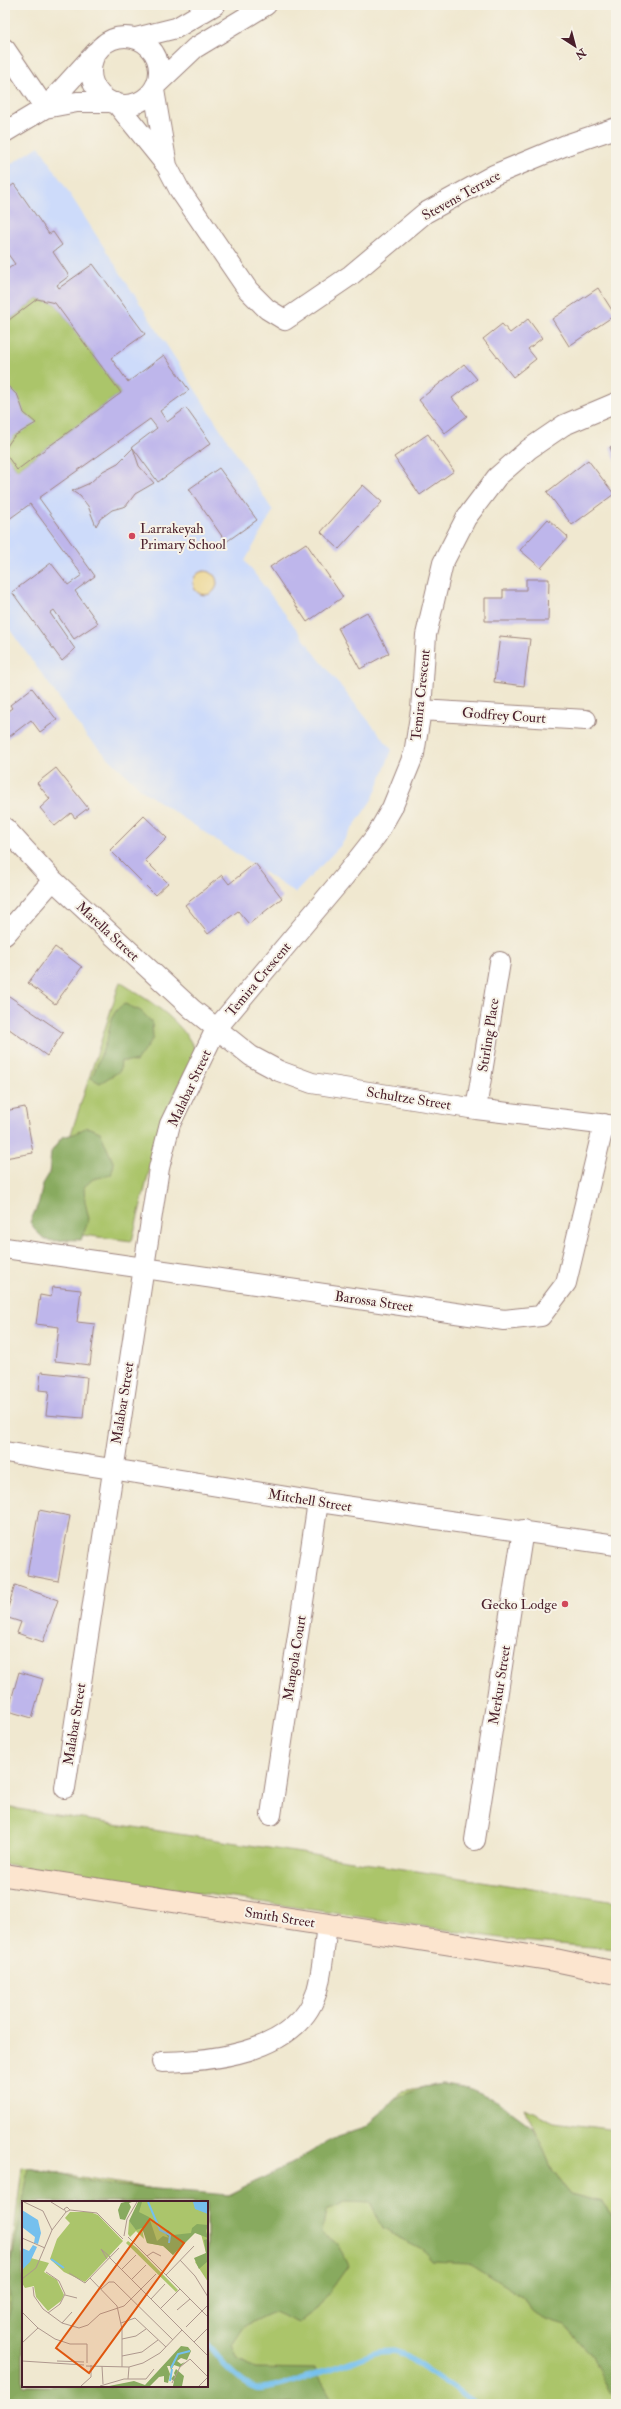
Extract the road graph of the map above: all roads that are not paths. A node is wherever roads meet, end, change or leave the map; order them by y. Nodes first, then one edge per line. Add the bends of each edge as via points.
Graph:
1 (215, 5) edge
2 (266, 5) edge
3 (136, 38) junction
4 (5, 49) edge
5 (97, 51) junction
6 (155, 88) junction
7 (113, 102) junction
8 (45, 108) junction
9 (616, 128) edge
10 (5, 132) edge
11 (167, 166) junction
12 (616, 403) edge
13 (421, 710) junction
14 (586, 720) dead end
15 (5, 828) edge
16 (53, 880) junction
17 (5, 935) edge
18 (500, 962) dead end
19 (216, 1029) junction
20 (476, 1108) junction
21 (610, 1125) edge
22 (5, 1248) edge
23 (143, 1269) junction
24 (5, 1452) edge
25 (112, 1469) junction
26 (318, 1502) junction
27 (523, 1530) junction
28 (616, 1545) edge
29 (65, 1788) dead end
30 (271, 1815) dead end
31 (475, 1840) dead end
32 (5, 1875) edge
33 (327, 1924) junction
34 (616, 1959) edge
35 (555, 1960) junction
36 (616, 1973) edge
37 (162, 2062) dead end

1 - 3 street via 176,28
2 - 6 street via 195,48
3 - 5 street via 117,37 106,42
3 - 6 street via 150,46 157,56 160,68
4 - 8 street
5 - 7 street via 92,61 91,74 94,85 101,95
5 - 8 street
6 - 7 street via 145,99 134,104
6 - 11 street
7 - 8 street via 77,102
7 - 11 street
8 - 10 street
9 - 11 street, Stevens Terrace via 566,145 494,175 425,213 351,275 285,320 267,309 245,286 179,189
12 - 13 street, Temira Crescent via 564,425 529,449 497,477 466,518 443,564 426,635
13 - 14 street, Godfrey Court
13 - 19 street, Temira Crescent via 414,754 392,808 376,836 339,884
15 - 16 street, Marella Street
16 - 17 street
16 - 19 street, Marella Street
18 - 20 street, Stirling Place
19 - 20 street, Schultze Street via 251,1056 279,1071 312,1083
19 - 23 street, Malabar Street via 170,1124 159,1168
20 - 21 street, Schultze Street
21 - 23 street, Barossa Street via 566,1283 541,1316 504,1320
22 - 23 street, Barossa Street
23 - 25 street, Malabar Street
24 - 25 street, Mitchell Street
25 - 26 street, Mitchell Street
25 - 29 street, Malabar Street
26 - 27 street, Mitchell Street
26 - 30 street, Mangola Court
27 - 28 street, Mitchell Street
27 - 31 street, Merkur Street
32 - 33 street, Smith Street
33 - 35 street, Smith Street
33 - 37 street via 316,1995 310,2007 291,2028 262,2044 216,2059
34 - 35 street, Smith Street
35 - 36 street, Smith Street

